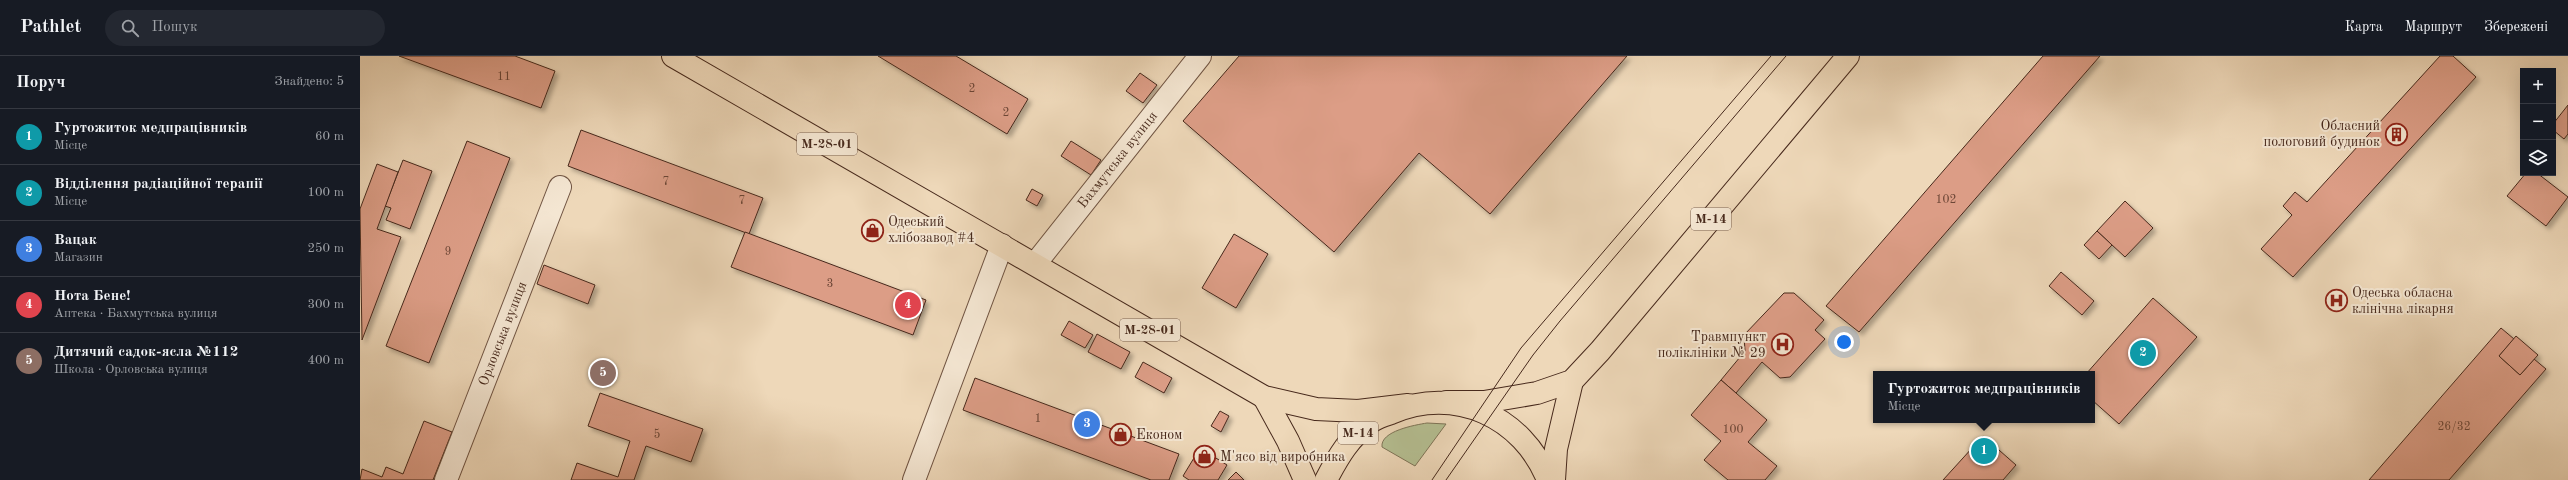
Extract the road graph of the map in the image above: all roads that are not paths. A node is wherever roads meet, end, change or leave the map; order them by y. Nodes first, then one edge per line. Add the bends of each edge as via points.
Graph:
1 (673, 56) edge
2 (1200, 56) edge
3 (1848, 56) edge
4 (560, 186) dead end
5 (1002, 245) junction
6 (1035, 264) junction
7 (1572, 381) junction
8 (1264, 397) junction
9 (1446, 402) junction
10 (1408, 405) junction
11 (446, 480) edge
12 (914, 480) edge
13 (1305, 480) edge
14 (1326, 480) edge
15 (1548, 480) edge
16 (1554, 480) edge

1 - 5 highway, М-28-01
2 - 6 street, Бахмутська вулиця
3 - 7 highway, М-14
4 - 11 street, Орловська вулиця
5 - 6 highway, М-28-01
5 - 12 street
6 - 8 highway, М-28-01
7 - 9 highway, М-14 via 1537,393 1501,400
7 - 16 highway, М-14 via 1556,449
8 - 10 highway, М-28-01 via 1316,409 1358,411
8 - 13 highway via 1288,440
9 - 10 highway, М-14
9 - 15 highway, М-14 via 1490,414 1519,434 1540,462
10 - 14 highway, М-14 via 1372,421 1343,447

